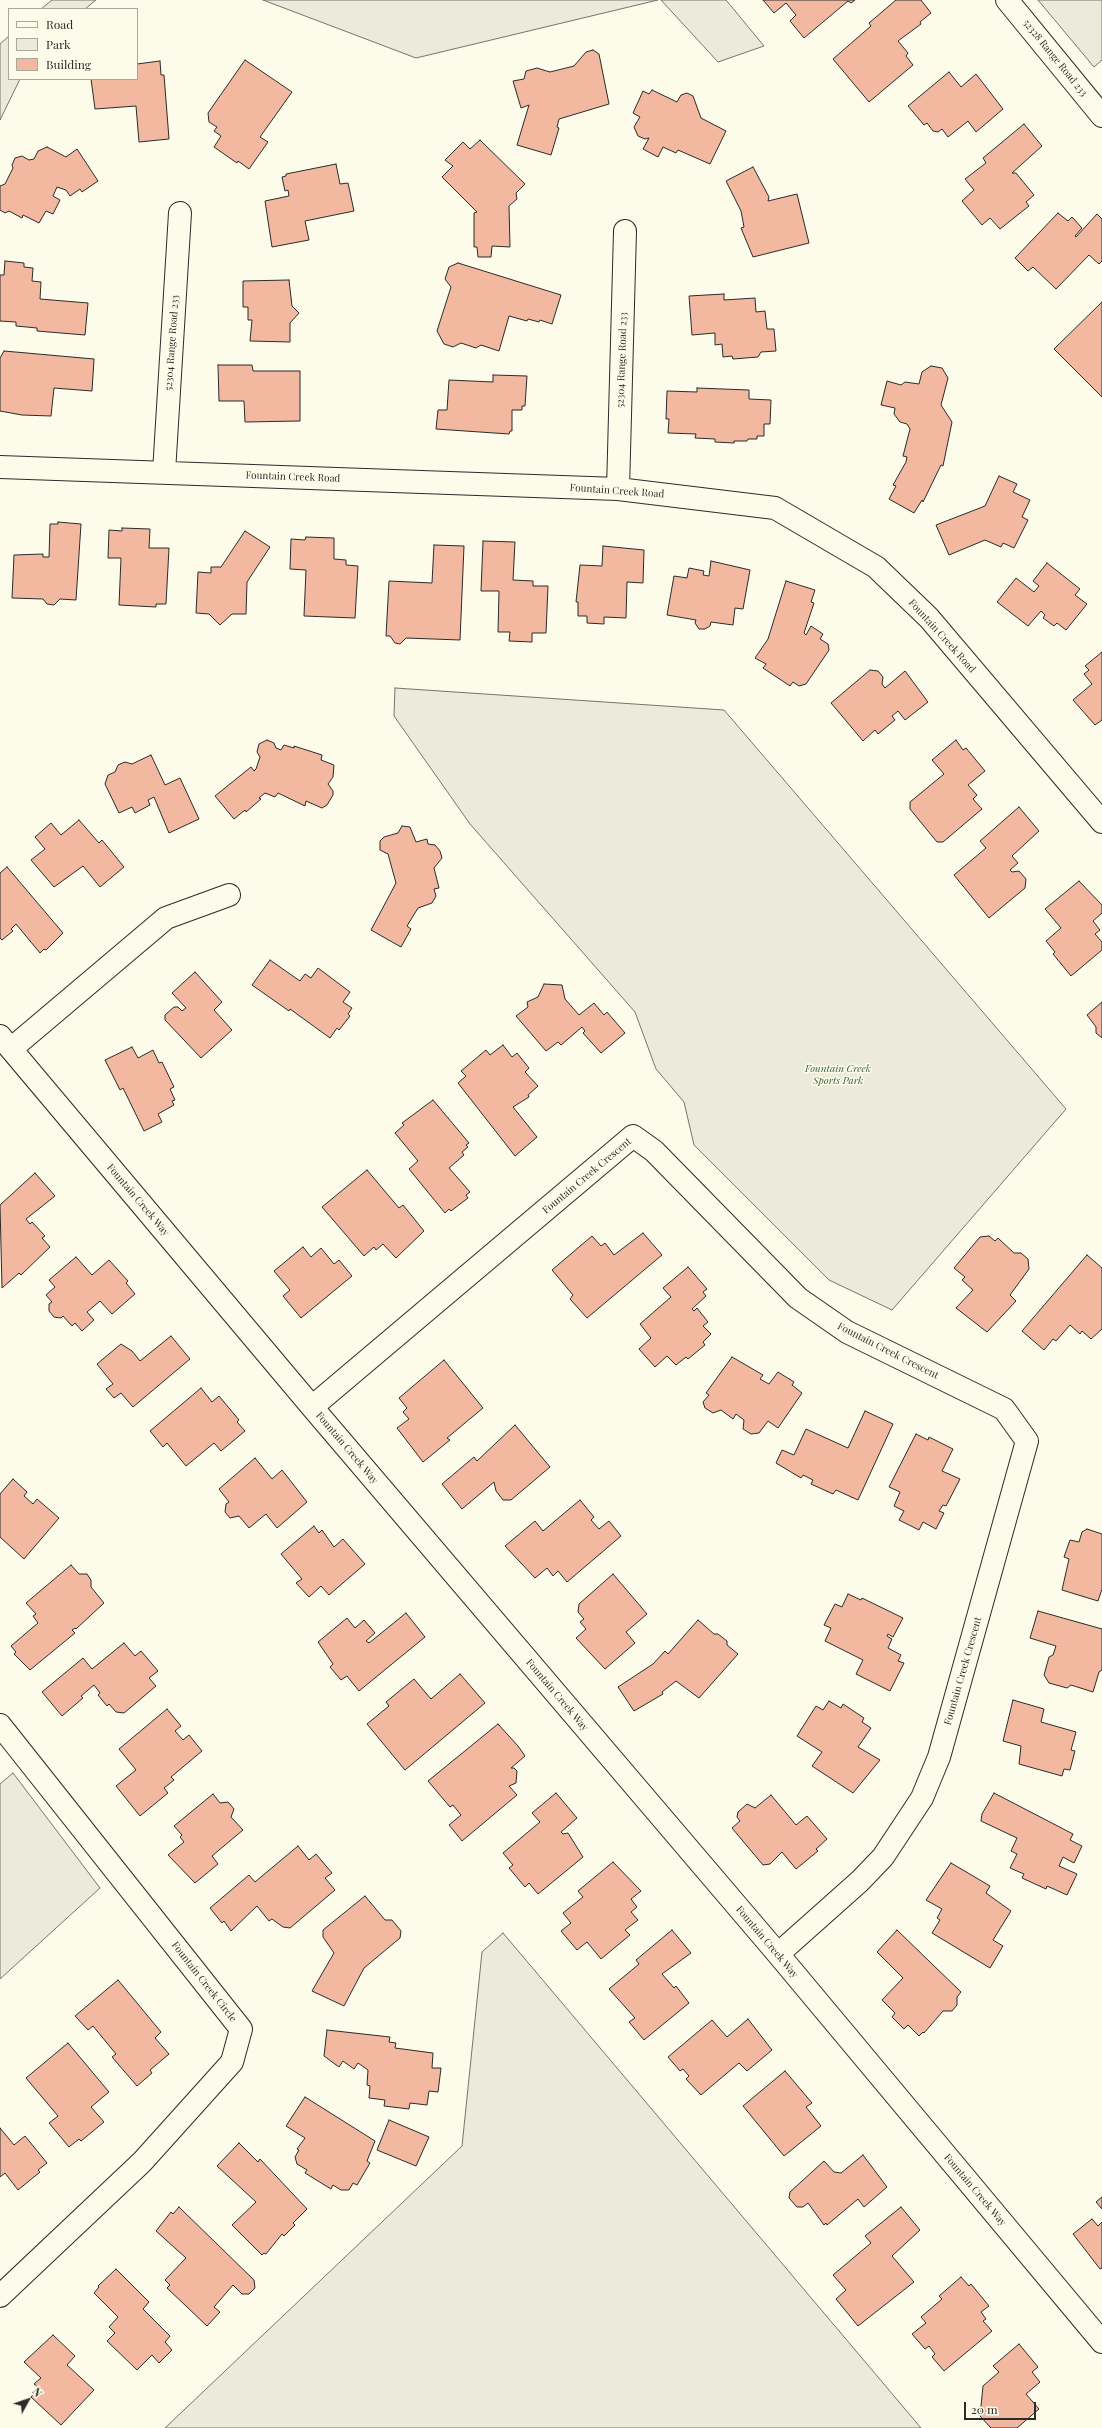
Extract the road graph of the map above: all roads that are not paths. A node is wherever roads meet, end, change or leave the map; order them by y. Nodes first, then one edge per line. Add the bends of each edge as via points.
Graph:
1 (1008, 0) edge
2 (1102, 116) edge
3 (180, 213) dead end
4 (625, 231) dead end
5 (0, 466) edge
6 (164, 472) junction
7 (618, 489) junction
8 (1102, 822) edge
9 (229, 894) dead end
10 (6, 1042) edge
11 (312, 1408) junction
12 (0, 1725) edge
13 (778, 1954) junction
14 (0, 2296) edge
15 (1102, 2342) edge

1 - 2 street, 52328 Range Road 233
3 - 6 street, 52304 Range Road 233
4 - 7 street, 52304 Range Road 233
5 - 6 street, Fountain Creek Road
6 - 7 street, Fountain Creek Road
7 - 8 street, Fountain Creek Road via 775,508 876,567 929,618
9 - 10 street, Fountain Creek Way via 166,918
10 - 11 street, Fountain Creek Way
11 - 13 street, Fountain Creek Way
11 - 13 street, Fountain Creek Crescent via 633,1136 654,1151 798,1298 847,1332 1004,1409 1027,1441 938,1757 922,1798 884,1857
12 - 14 street, Fountain Creek Circle via 241,2030 232,2062 142,2162
13 - 15 street, Fountain Creek Way

